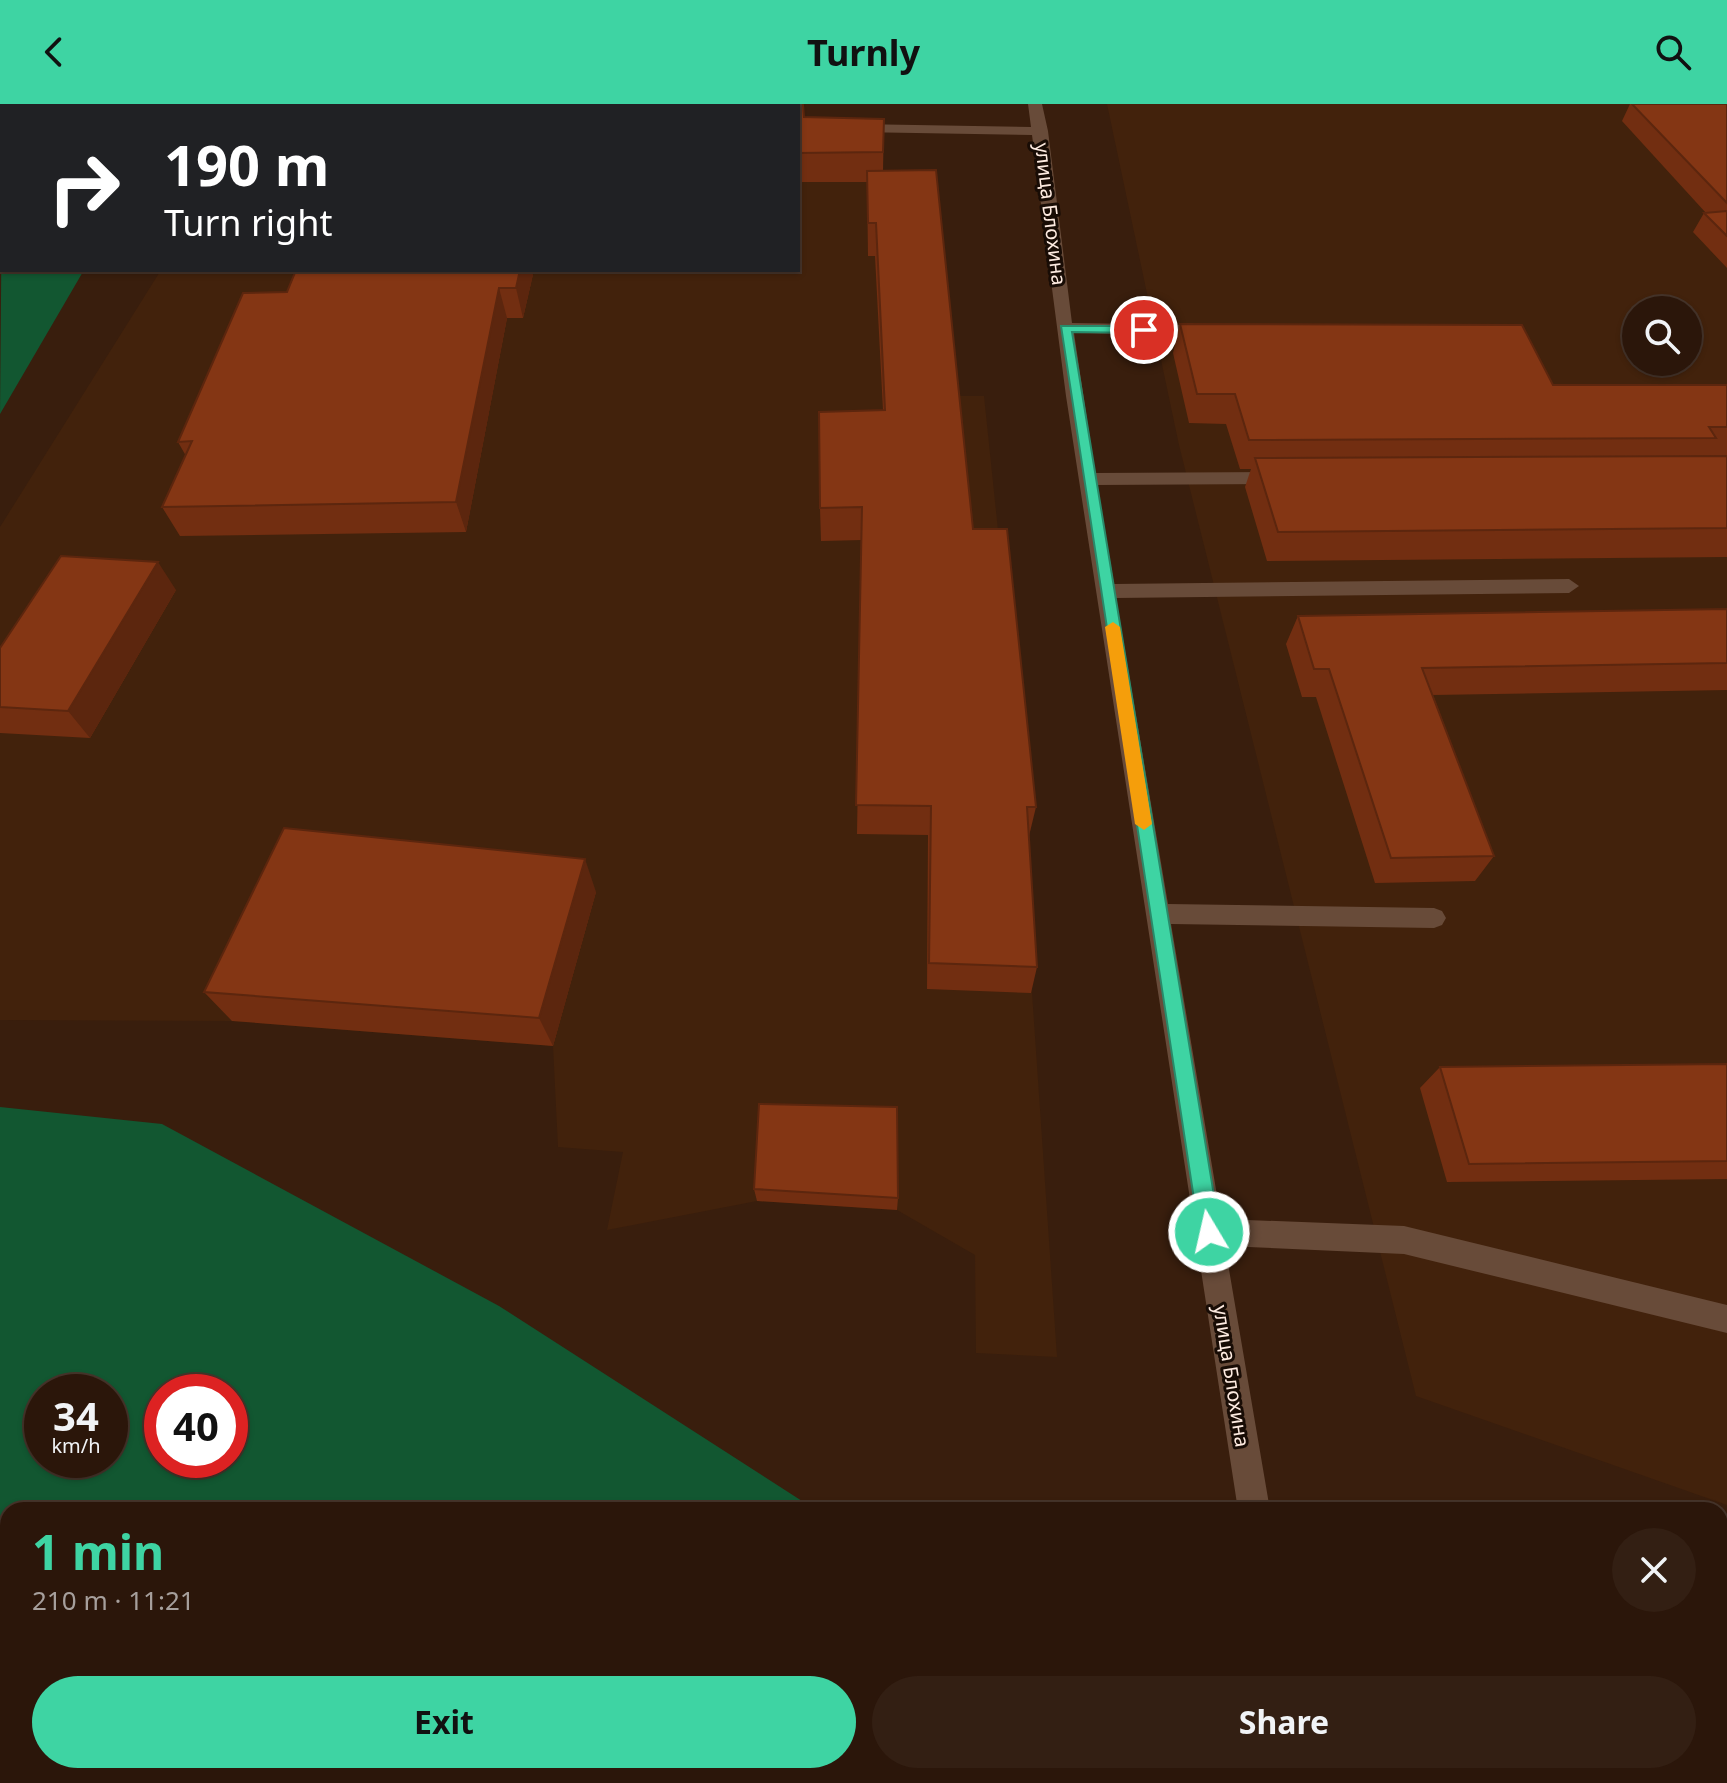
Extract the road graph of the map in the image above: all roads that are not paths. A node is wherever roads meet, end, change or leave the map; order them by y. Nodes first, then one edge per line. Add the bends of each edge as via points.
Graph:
1 (1035, 104) edge
2 (800, 127) edge
3 (1041, 131) junction
4 (1065, 328) junction
5 (1197, 330) edge
6 (1296, 478) edge
7 (1089, 479) junction
8 (1569, 586) dead end
9 (1107, 591) junction
10 (1158, 914) junction
11 (1434, 918) dead end
12 (1209, 1232) junction
13 (1727, 1319) edge
14 (1253, 1502) edge

1 - 3 street, улица Блохина
2 - 3 street
3 - 4 street, улица Блохина
4 - 5 street
4 - 7 street, улица Блохина
6 - 7 street
7 - 9 street, улица Блохина
8 - 9 street
9 - 10 street, улица Блохина
10 - 11 street
10 - 12 street, улица Блохина
12 - 13 street via 1404,1240
12 - 14 street, улица Блохина

